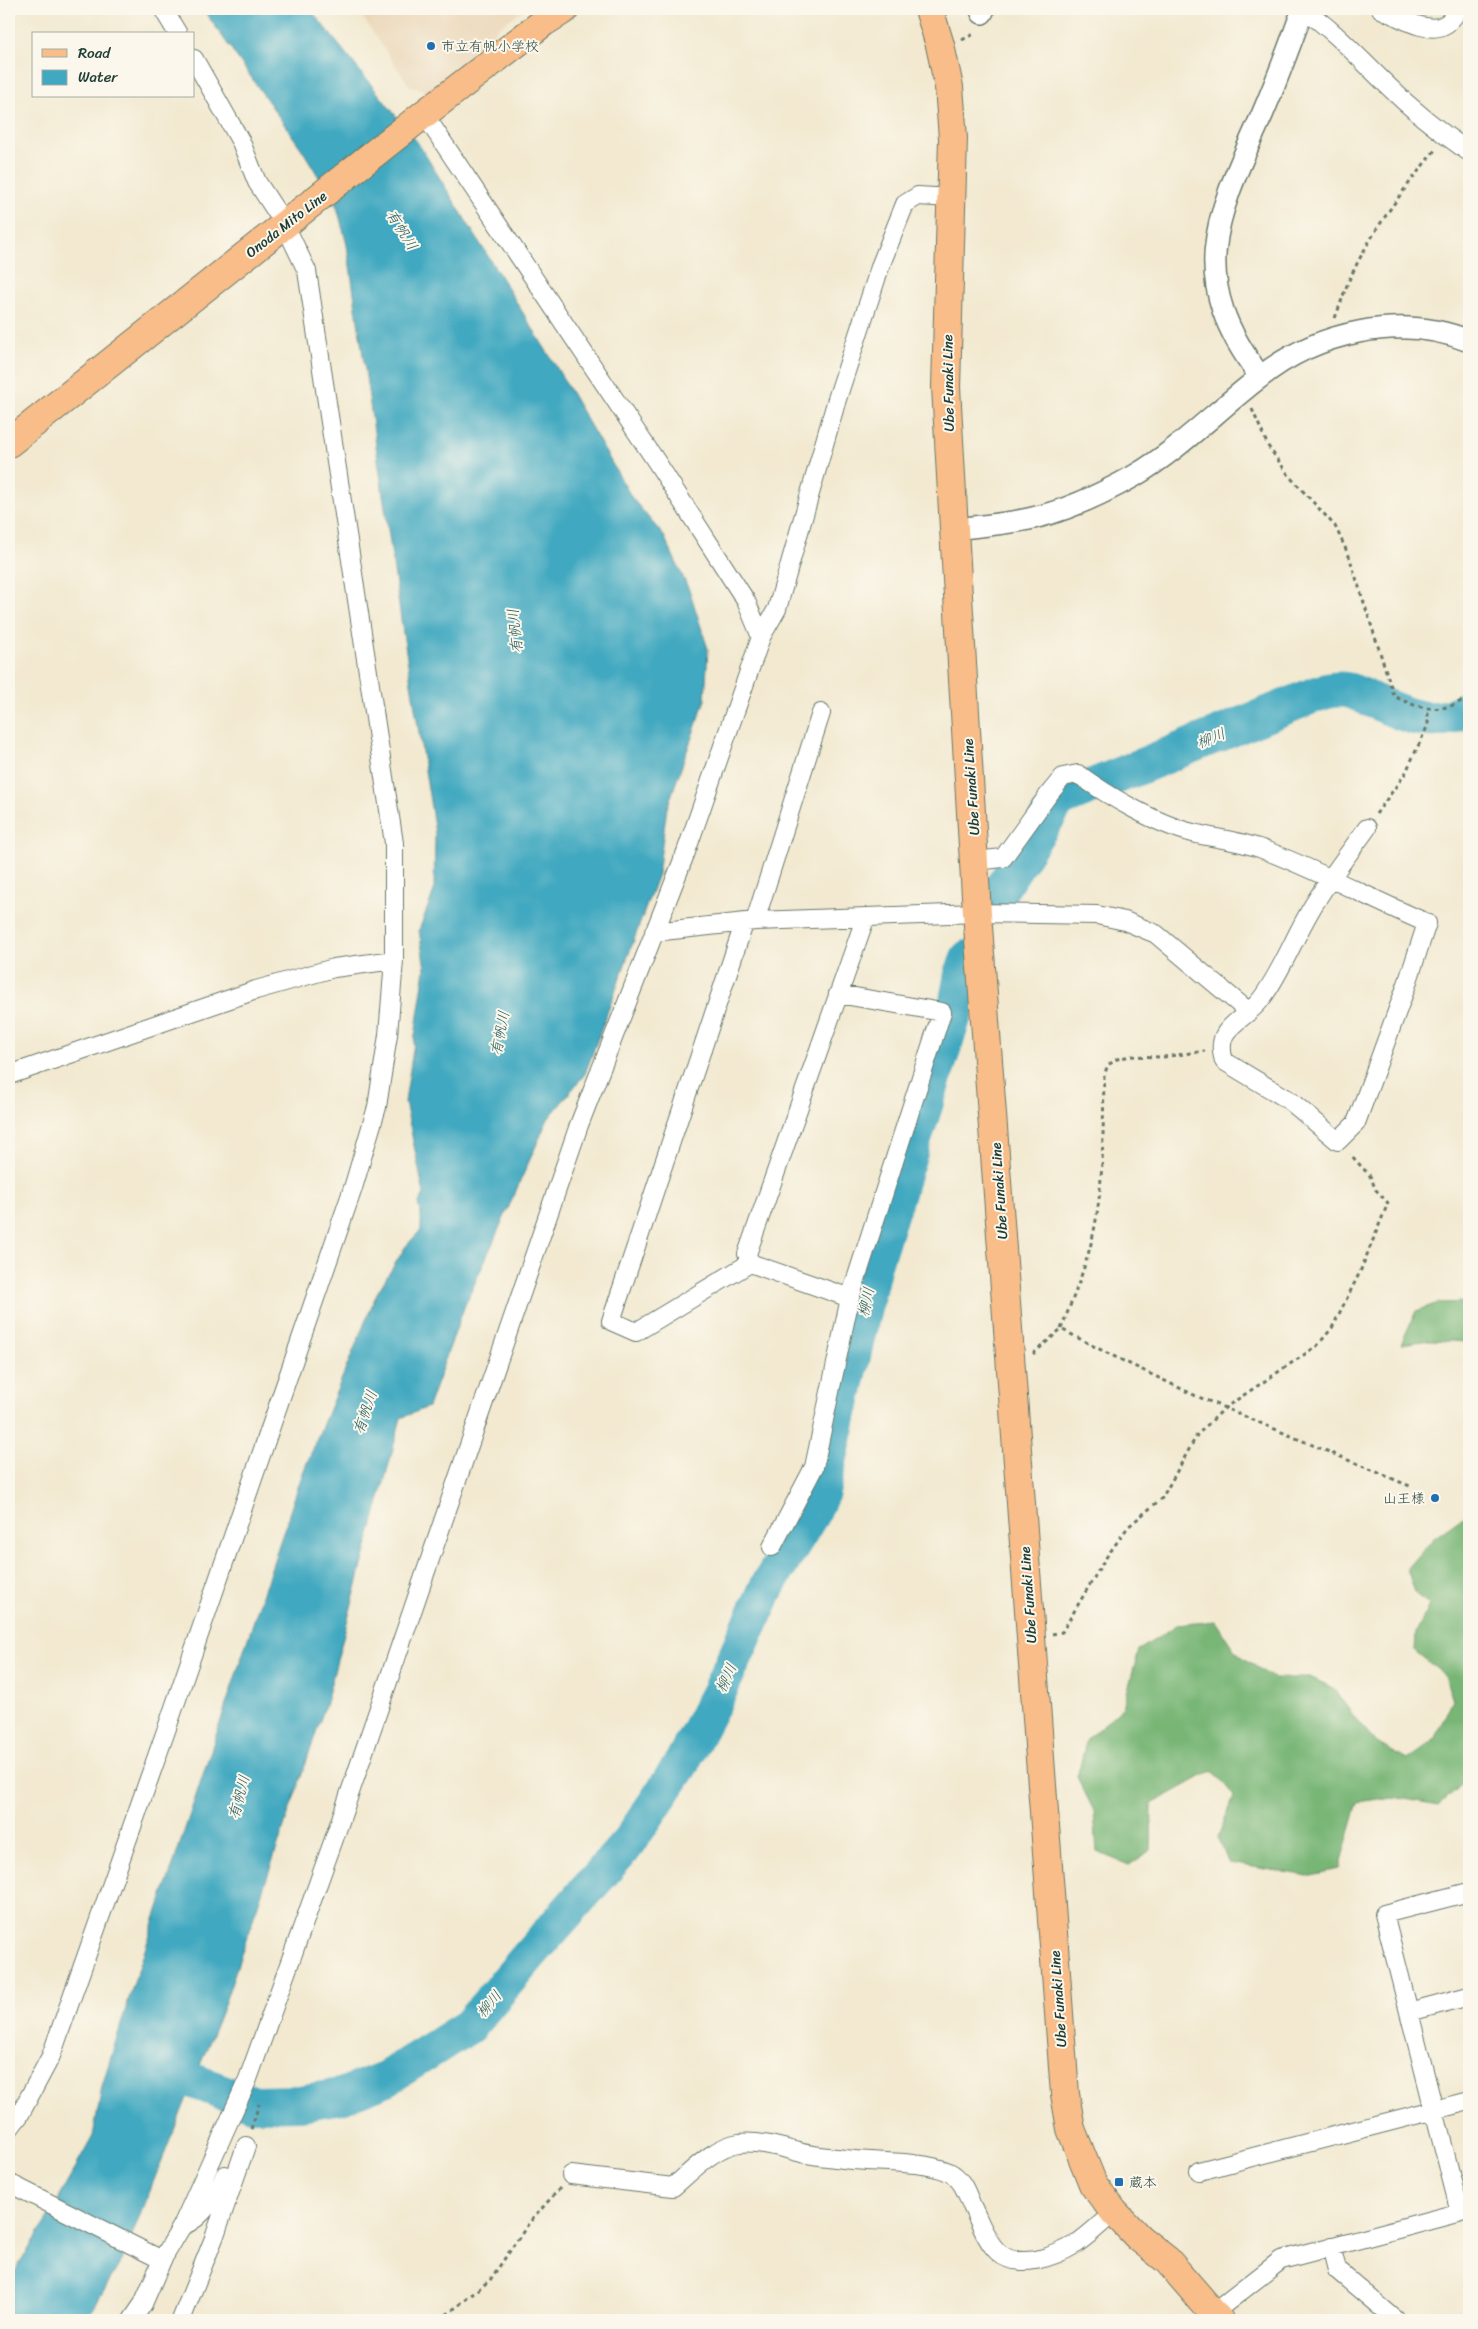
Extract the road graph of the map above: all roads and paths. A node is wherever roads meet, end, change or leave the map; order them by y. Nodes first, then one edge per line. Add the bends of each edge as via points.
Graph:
1 (163, 9) edge
2 (565, 9) edge
3 (929, 9) edge
4 (1303, 9) edge
5 (1381, 9) edge
6 (1459, 9) edge
7 (177, 32) edge
8 (195, 61) edge
9 (424, 114) junction
10 (1447, 136) junction
11 (1469, 152) edge
12 (951, 198) junction
13 (290, 221) junction
14 (1334, 323) dead end
15 (1469, 341) edge
16 (1260, 376) junction
17 (1249, 402) dead end
18 (9, 443) edge
19 (954, 529) junction
20 (761, 637) junction
21 (1469, 696) edge
22 (1428, 709) junction
23 (822, 713) dead end
24 (1366, 828) joint
25 (975, 860) junction
26 (1331, 879) junction
27 (978, 913) junction
28 (865, 918) junction
29 (750, 922) junction
30 (654, 932) junction
31 (394, 960) junction
32 (838, 994) junction
33 (1249, 1012) junction
34 (1220, 1048) junction
35 (9, 1075) edge
36 (1338, 1141) junction
37 (750, 1263) junction
38 (850, 1298) junction
39 (1062, 1329) junction
40 (1012, 1373) junction
41 (1226, 1407) junction
42 (1412, 1487) dead end
43 (772, 1547) dead end
44 (1032, 1638) junction
45 (1469, 1892) edge
46 (1469, 1996) edge
47 (1409, 2012) junction
48 (1469, 2101) edge
49 (1434, 2110) junction
50 (9, 2129) edge
51 (1199, 2170) dead end
52 (571, 2175) joint
53 (9, 2183) edge
54 (1465, 2211) edge
55 (1114, 2212) junction
56 (182, 2226) junction
57 (1331, 2246) junction
58 (156, 2262) junction
59 (1216, 2317) edge
60 (132, 2320) edge
61 (146, 2320) edge
62 (181, 2320) edge
63 (440, 2320) edge
64 (1396, 2320) edge

1 - 7 street
2 - 9 main road, Onoda Mito Line
3 - 12 main road, Ube Funaki Line via 949,87 953,138
4 - 10 street via 1330,28 1388,86
4 - 16 street via 1285,60 1222,208 1215,253 1215,274 1223,314 1243,354
5 - 6 street via 1422,26 1440,27 1448,23
8 - 13 street via 241,142 257,182
9 - 13 main road, Onoda Mito Line
9 - 20 street via 661,469 746,601
10 - 11 street
10 - 14 path via 1374,233 1352,275
12 - 19 main road, Ube Funaki Line via 946,387
12 - 20 street via 918,196 905,204 881,264 837,399 777,609
13 - 18 main road, Onoda Mito Line
13 - 31 street via 307,271 314,308 394,843
15 - 16 street via 1420,330 1388,328 1364,331 1314,345
16 - 19 street via 1167,452 1114,487 1085,501 1032,518
17 - 22 path via 1268,446 1290,477 1335,526 1350,556 1394,696
19 - 25 main road, Ube Funaki Line
20 - 30 street via 686,852
21 - 22 path via 1445,709
22 - 24 path via 1428,726 1405,774
23 - 29 street
24 - 26 street
25 - 26 street via 1004,858 1063,777 1078,774 1101,790 1170,826 1266,850
25 - 27 main road, Ube Funaki Line
26 - 33 street via 1315,901 1280,970 1261,1000
26 - 36 street via 1427,924 1356,1123
27 - 28 street
27 - 33 street via 1097,915 1125,921 1156,934
27 - 40 main road, Ube Funaki Line
28 - 29 street
28 - 32 street
29 - 30 street
29 - 37 street via 611,1321 636,1332
30 - 56 street via 579,1125 338,1830 252,2070
31 - 35 street via 334,968 256,990
31 - 50 street via 388,1035 376,1106 353,1188 50,2056
32 - 37 street via 748,1254
32 - 38 street via 942,1012
33 - 34 street via 1230,1027
34 - 36 street via 1224,1061 1289,1100
34 - 39 path via 1163,1056 1130,1056 1108,1065 1104,1075 1103,1147 1096,1222 1086,1262
36 - 41 path via 1370,1176 1376,1190 1388,1203 1360,1272 1332,1328 1317,1346
37 - 38 street
38 - 43 street via 814,1467
39 - 40 path
39 - 41 path via 1194,1395
40 - 44 main road, Ube Funaki Line
41 - 42 path
41 - 44 path via 1197,1435 1162,1498 1128,1527 1062,1632
44 - 55 main road, Ube Funaki Line via 1065,2094 1080,2156 1093,2184
45 - 47 street via 1384,1914
46 - 47 street
47 - 49 street
48 - 49 street
49 - 51 street
49 - 54 street
52 - 55 street via 673,2187 726,2147 740,2143 771,2144 800,2153 836,2158 923,2166 950,2172 961,2182 997,2252 1011,2260 1027,2261 1056,2254 1076,2243
52 - 63 path via 529,2223 490,2280
53 - 58 street
54 - 57 street
55 - 59 main road, Ube Funaki Line via 1167,2260
56 - 58 street
56 - 62 street via 194,2222 217,2194 230,2160 246,2146
57 - 59 street via 1281,2260
57 - 64 street via 1337,2270
58 - 60 street via 143,2304
58 - 61 street via 153,2303

